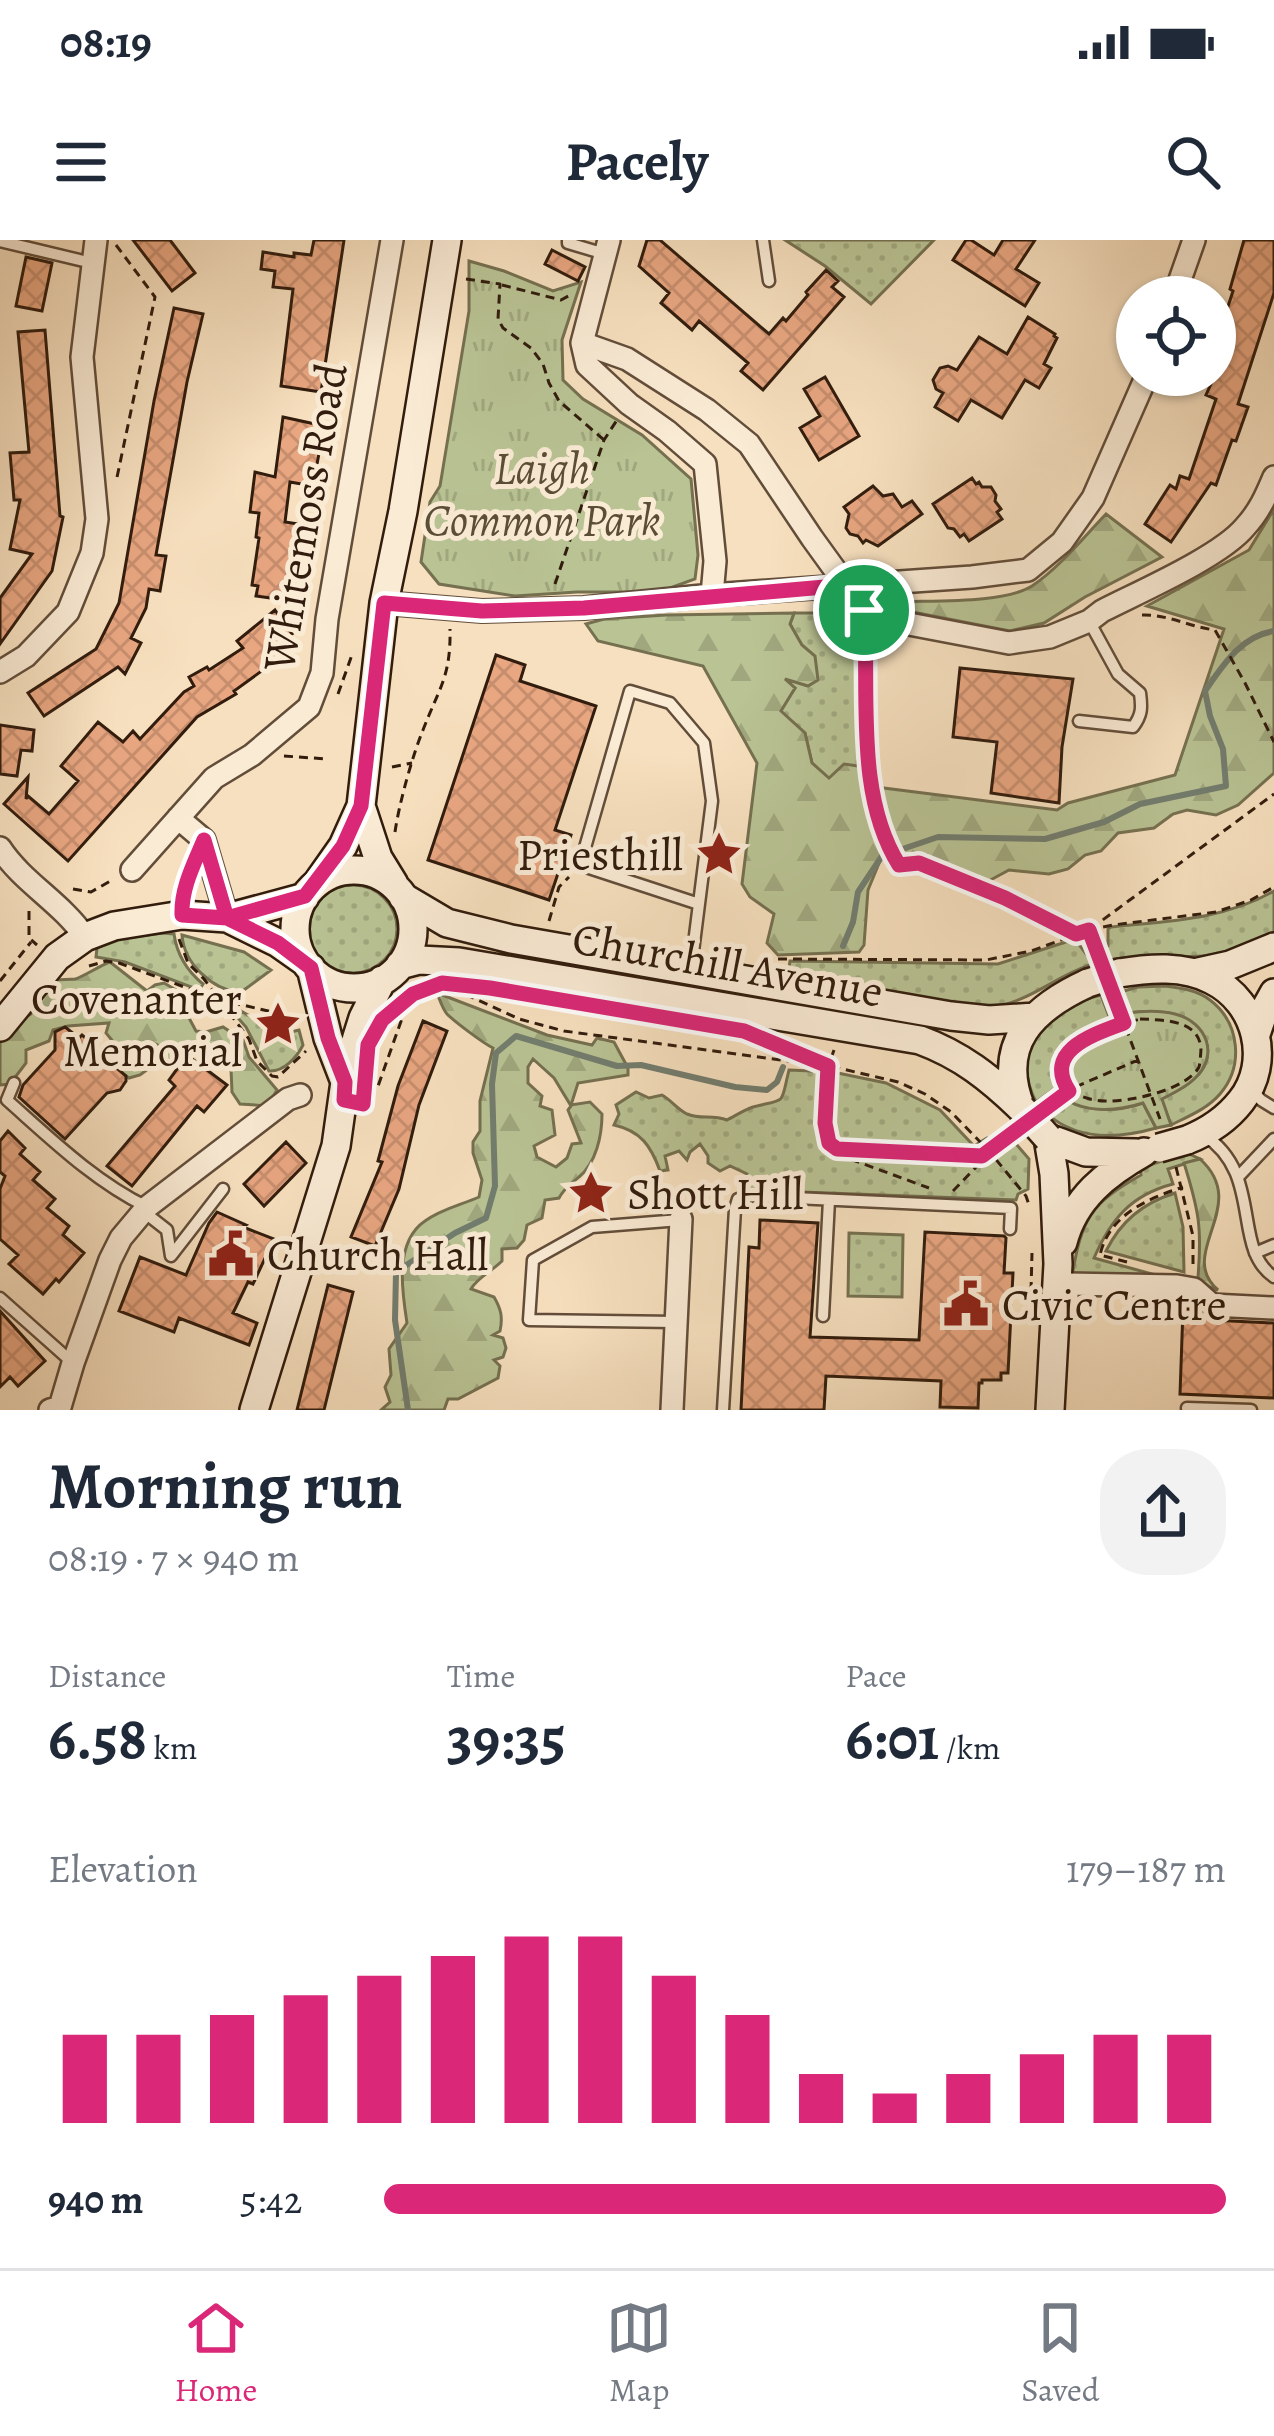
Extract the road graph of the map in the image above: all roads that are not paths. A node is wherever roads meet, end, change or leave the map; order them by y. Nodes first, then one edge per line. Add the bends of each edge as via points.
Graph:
1 (96, 240) edge
2 (392, 240) edge
3 (447, 240) edge
4 (568, 240) edge
5 (763, 240) edge
6 (1194, 240) edge
7 (0, 241) edge
8 (605, 256) edge
9 (92, 263) junction
10 (1181, 276) edge
11 (769, 281) dead end
12 (582, 343) junction
13 (1138, 396) edge
14 (1274, 477) edge
15 (847, 585) junction
16 (712, 595) junction
17 (384, 603) junction
18 (1089, 621) junction
19 (0, 672) edge
20 (1079, 721) dead end
21 (361, 806) junction
22 (178, 818) junction
23 (0, 848) edge
24 (132, 870) dead end
25 (311, 890) junction
26 (400, 892) junction
27 (699, 904) junction
28 (227, 918) junction
29 (85, 937) junction
30 (1274, 947) edge
31 (308, 965) junction
32 (691, 970) junction
33 (391, 972) junction
34 (1194, 973) junction
35 (1274, 993) edge
36 (1035, 1017) junction
37 (0, 1027) edge
38 (1256, 1034) junction
39 (14, 1083) dead end
40 (1250, 1087) junction
41 (345, 1091) junction
42 (300, 1095) dead end
43 (1274, 1108) edge
44 (1021, 1118) junction
45 (1048, 1138) junction
46 (1274, 1139) edge
47 (1172, 1144) junction
48 (1240, 1176) junction
49 (223, 1189) dead end
50 (830, 1199) junction
51 (146, 1210) junction
52 (681, 1220) joint
53 (1010, 1229) dead end
54 (1274, 1245) edge
55 (1255, 1253) junction
56 (1058, 1264) junction
57 (1274, 1276) edge
58 (0, 1298) edge
59 (1054, 1306) junction
60 (1274, 1308) edge
61 (823, 1316) dead end
62 (676, 1322) junction
63 (73, 1363) junction
64 (1187, 1408) edge
65 (59, 1409) edge
66 (254, 1410) edge
67 (672, 1410) edge
68 (723, 1410) edge
69 (1051, 1410) edge
70 (1251, 1410) edge

1 - 9 street
2 - 22 street, Whitemoss Road via 322,673 309,707 214,778
3 - 17 street
4 - 8 lane
5 - 11 lane
6 - 10 street
7 - 9 lane
8 - 12 street
9 - 19 street via 82,357 97,519 92,553 68,613
12 - 15 street via 627,359 749,444
12 - 16 street via 587,364 705,464
13 - 15 street via 1093,498 1062,542 1028,570
14 - 18 street via 1242,532
15 - 16 street
15 - 18 street via 864,610 1009,643
16 - 17 street via 482,611
17 - 21 street
18 - 20 lane via 1118,674 1140,693 1142,708 1133,727
21 - 25 street
21 - 26 street
22 - 24 street, Whitemoss Road
22 - 28 street via 204,840
23 - 29 street
25 - 26 street via 343,870 363,870
25 - 28 street
25 - 31 street via 295,925
26 - 32 street, Churchill Avenue via 467,930
26 - 33 street via 412,941
27 - 27 lane via 712,801 704,743 670,703 630,692 580,866
27 - 32 lane
28 - 29 street via 182,915
28 - 31 street
29 - 37 street via 57,957
30 - 34 street
31 - 33 street via 356,988
31 - 41 street
32 - 36 street, Churchill Avenue via 951,1016
33 - 41 street via 363,1018
33 - 44 street, Churchill Avenue via 419,960 459,962 920,1040 977,1069
34 - 36 street via 1105,977
34 - 38 street via 1234,995
35 - 38 street
36 - 44 street via 1012,1064
38 - 40 street
39 - 51 lane via 7,1100
40 - 43 lane
40 - 47 street via 1230,1113
41 - 66 street via 319,1208
42 - 51 street
44 - 45 street, Churchill Avenue, bridge
45 - 47 street via 1110,1154
45 - 56 street
46 - 48 lane
47 - 48 lane via 1222,1148
47 - 56 street via 1111,1171 1075,1211
48 - 55 lane
49 - 51 lane via 171,1256 167,1230
50 - 53 lane via 1011,1208
50 - 61 lane
50 - 68 lane via 738,1199
51 - 63 street via 110,1260
52 - 62 street
52 - 62 lane via 592,1227 533,1260 529,1320
54 - 55 lane
55 - 57 lane
56 - 59 street
58 - 63 lane
59 - 60 street via 1067,1306 1067,1285 1194,1289 1212,1305
59 - 69 street
62 - 67 street
63 - 65 street
64 - 70 lane

